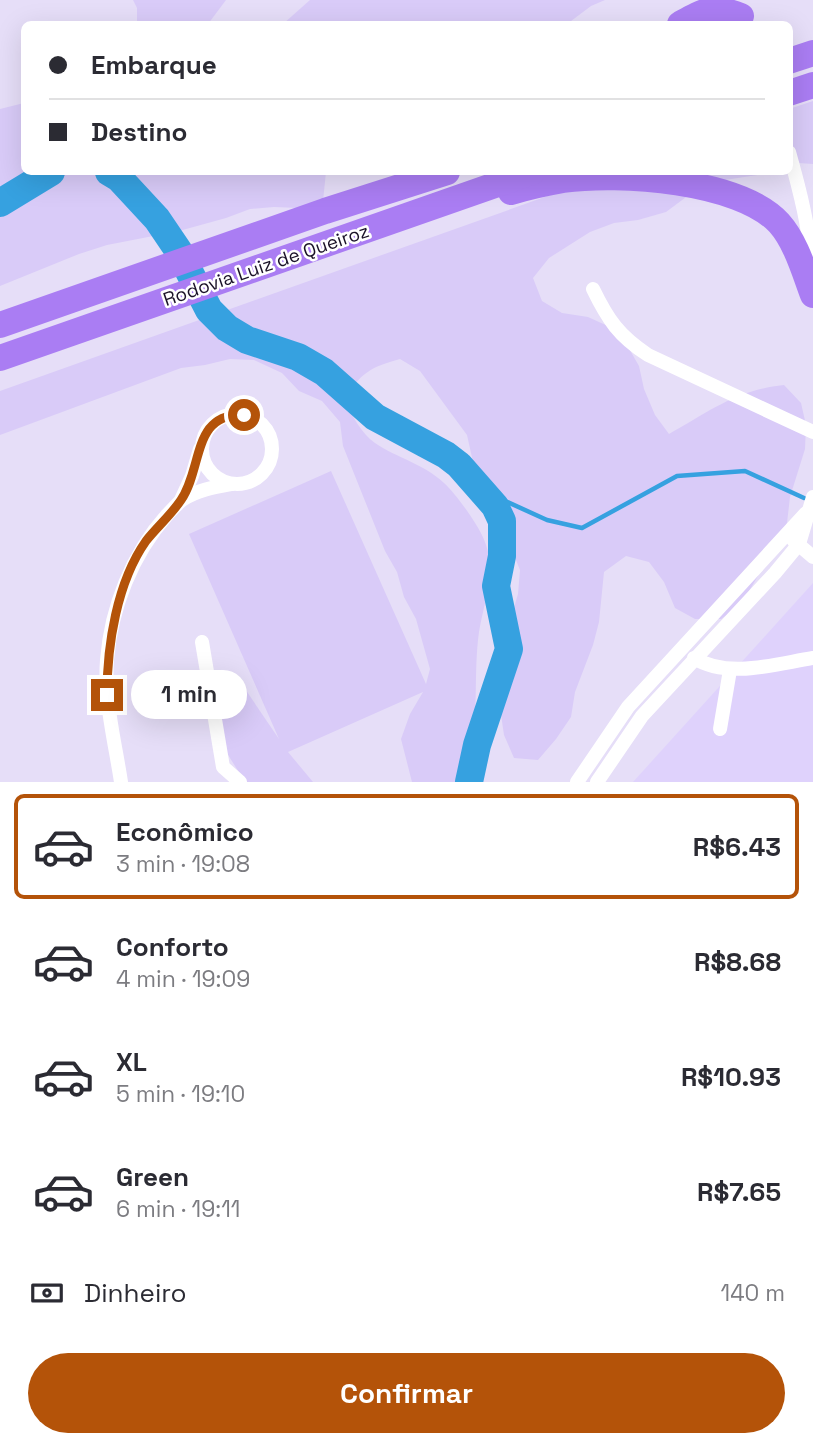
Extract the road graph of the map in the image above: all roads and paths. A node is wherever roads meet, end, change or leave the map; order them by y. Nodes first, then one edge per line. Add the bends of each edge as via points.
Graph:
1 (696, 0) edge
2 (740, 14) edge
3 (682, 21) edge
4 (685, 21) edge
5 (813, 53) edge
6 (793, 60) edge
7 (813, 85) edge
8 (793, 92) edge
9 (793, 166) edge
10 (394, 175) edge
11 (437, 175) edge
12 (523, 175) edge
13 (325, 211) junction
14 (387, 222) junction
15 (813, 280) edge
16 (593, 289) dead end
17 (813, 295) edge
18 (0, 326) edge
19 (0, 358) edge
20 (813, 432) edge
21 (202, 444) junction
22 (232, 484) junction
23 (181, 500) junction
24 (811, 503) edge
25 (785, 535) junction
26 (799, 544) junction
27 (813, 557) edge
28 (202, 642) dead end
29 (694, 658) junction
30 (813, 658) edge
31 (730, 670) junction
32 (720, 729) dead end
33 (223, 775) edge
34 (121, 782) edge
35 (240, 782) edge
36 (577, 782) edge
37 (597, 782) edge

1 - 3 highway
2 - 4 highway via 712,9
5 - 6 highway
7 - 8 highway
9 - 15 street
10 - 13 highway
11 - 13 highway, Rodovia Luiz de Queiroz
12 - 14 highway, Rodovia Luiz de Queiroz
13 - 18 highway, Rodovia Luiz de Queiroz
14 - 17 highway via 564,180 674,182 720,191 767,212 794,247
14 - 19 highway, Rodovia Luiz de Queiroz
16 - 20 street via 616,330 631,344
21 - 22 street via 212,474
21 - 22 street via 212,424 232,414 255,419 264,427 270,437 270,461 255,479
21 - 23 street
22 - 23 street via 204,489
23 - 34 street via 144,543 113,626 107,695
24 - 25 street
24 - 26 street
25 - 26 street
25 - 36 street via 628,707
26 - 27 street
26 - 29 street
28 - 33 street
29 - 31 street
29 - 37 street via 642,716
30 - 31 street
31 - 32 street
33 - 35 street

